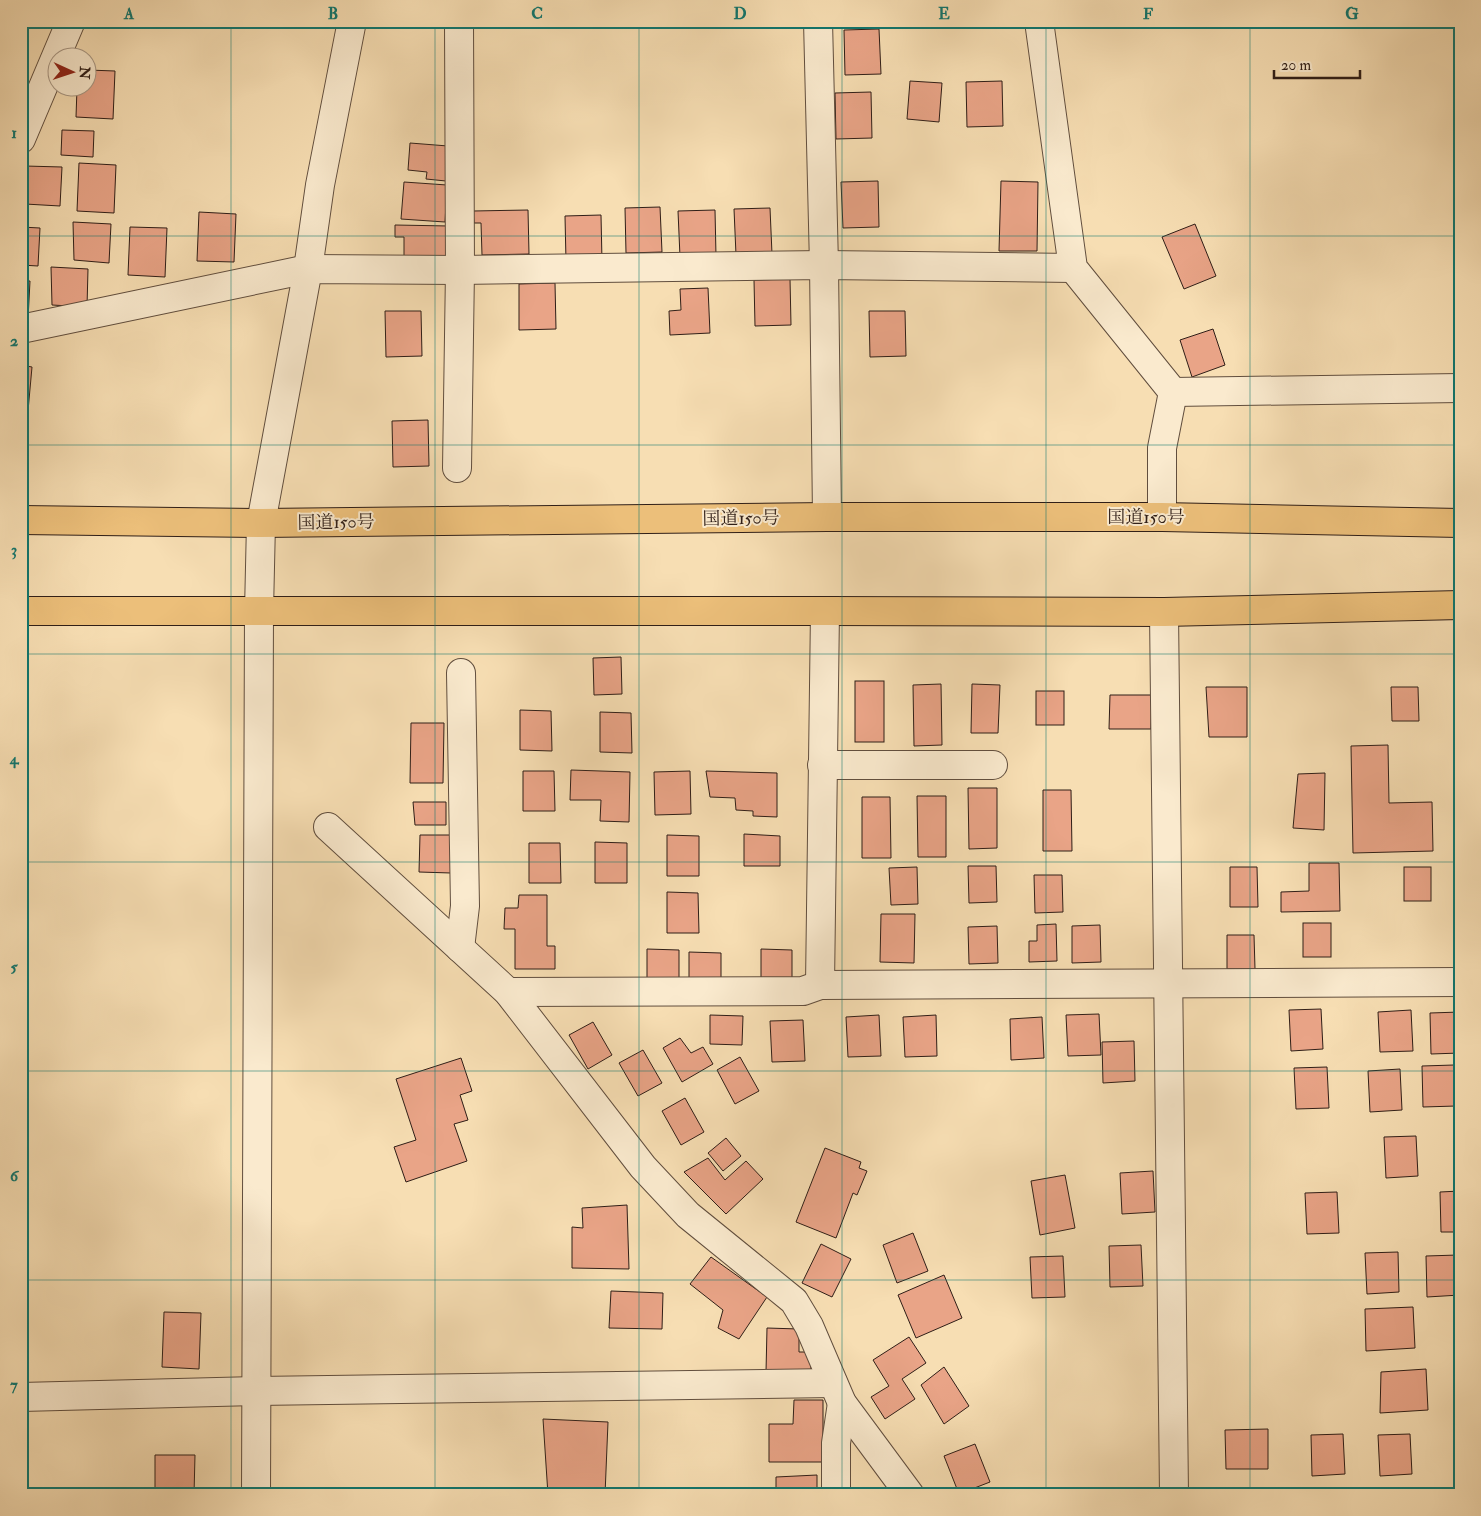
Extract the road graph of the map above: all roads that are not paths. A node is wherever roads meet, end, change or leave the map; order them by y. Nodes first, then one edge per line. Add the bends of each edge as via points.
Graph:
1 (71, 21) edge
2 (352, 21) edge
3 (458, 21) edge
4 (818, 21) edge
5 (1039, 21) edge
6 (21, 139) edge
7 (824, 265) junction
8 (1073, 268) junction
9 (308, 269) junction
10 (460, 270) junction
11 (21, 329) edge
12 (1460, 388) edge
13 (1173, 392) junction
14 (458, 468) dead end
15 (827, 517) junction
16 (1162, 517) junction
17 (21, 520) edge
18 (261, 523) junction
19 (1460, 523) edge
20 (1460, 604) edge
21 (21, 611) edge
22 (259, 611) junction
23 (825, 611) junction
24 (1164, 612) junction
25 (461, 674) dead end
26 (822, 765) junction
27 (994, 765) dead end
28 (328, 827) dead end
29 (460, 948) junction
30 (1460, 982) edge
31 (1169, 984) junction
32 (820, 986) junction
33 (508, 992) junction
34 (256, 1391) junction
35 (837, 1393) junction
36 (21, 1397) edge
37 (256, 1495) edge
38 (836, 1495) edge
39 (910, 1495) edge
40 (1174, 1495) edge

1 - 6 street
2 - 9 street via 320,185
3 - 10 street
4 - 7 street
5 - 8 street
7 - 8 street
7 - 10 street
7 - 15 street
8 - 13 street
9 - 10 street
9 - 11 street
9 - 18 street
10 - 14 street
12 - 13 street
13 - 16 street via 1162,448
15 - 16 highway, 国道150号
15 - 18 highway, 国道150号
16 - 19 highway, 国道150号
17 - 18 highway, 国道150号
18 - 22 street
20 - 24 highway
21 - 22 highway
22 - 23 highway
22 - 34 street
23 - 24 highway
23 - 26 street
24 - 31 street
25 - 29 street via 465,906
26 - 27 street
26 - 32 street
28 - 29 street
29 - 33 street
30 - 31 street
31 - 32 street
31 - 40 street
32 - 33 street via 803,990
33 - 35 street via 643,1168 688,1216 794,1301 809,1326
34 - 35 street
34 - 36 street
34 - 37 street
35 - 38 street
35 - 39 street

